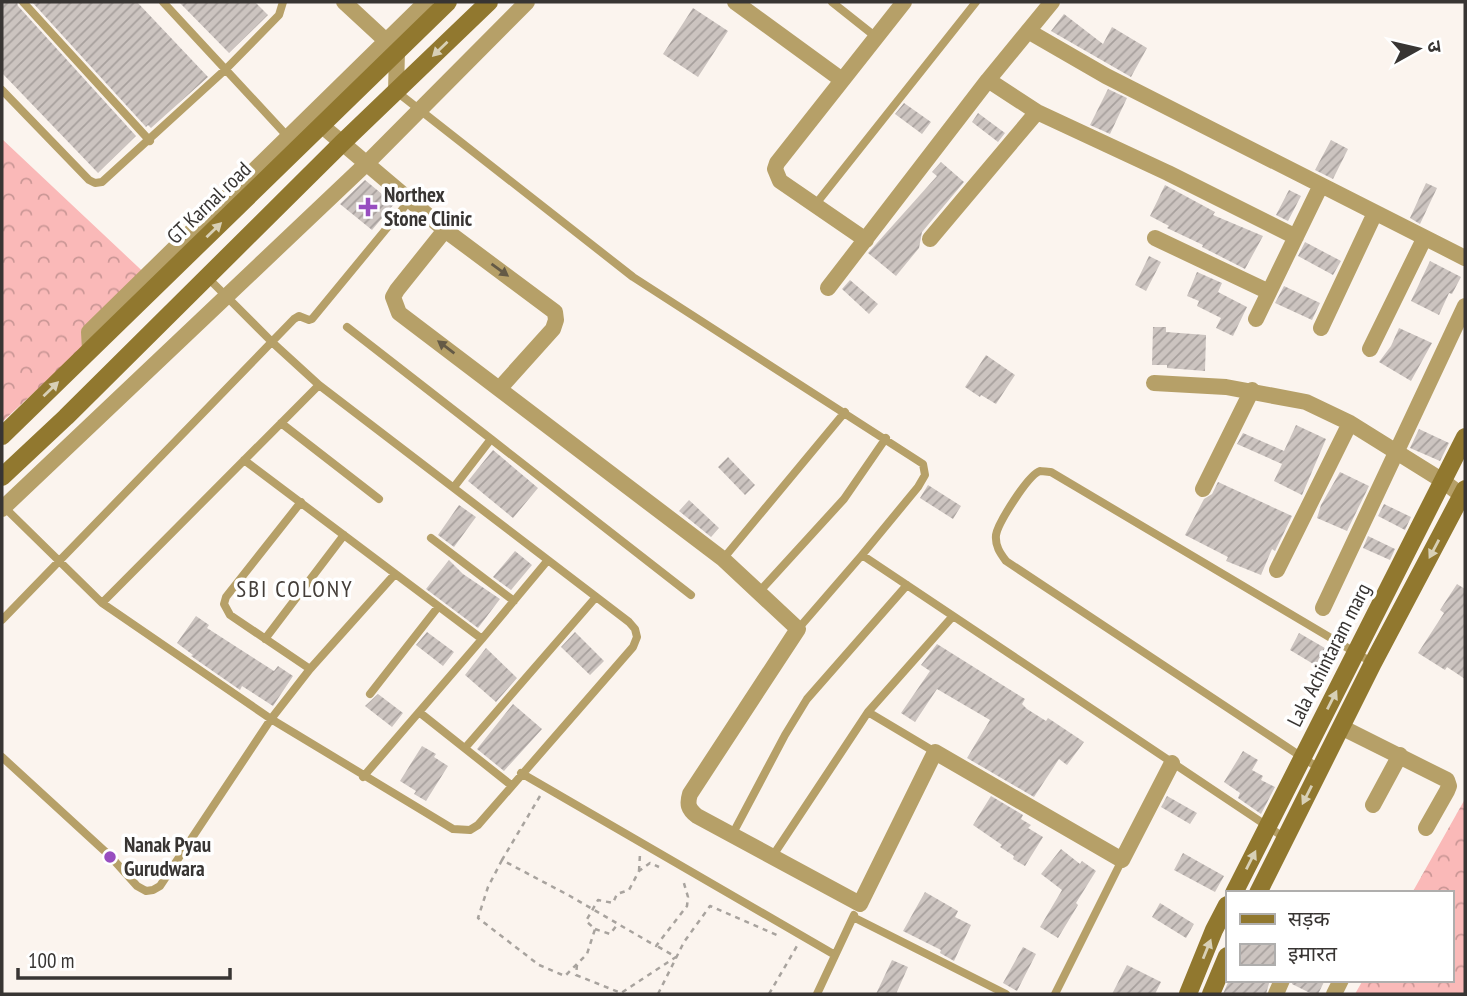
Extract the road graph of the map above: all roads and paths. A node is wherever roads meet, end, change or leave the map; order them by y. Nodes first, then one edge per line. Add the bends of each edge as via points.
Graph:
1 (23, 2) edge
2 (163, 2) edge
3 (283, 2) edge
4 (344, 2) edge
5 (426, 2) edge
6 (448, 2) edge
7 (489, 2) edge
8 (527, 2) edge
9 (735, 2) edge
10 (832, 2) edge
11 (904, 2) edge
12 (976, 2) edge
13 (1052, 2) edge
14 (1028, 31) junction
15 (876, 37) junction
16 (391, 46) junction
17 (226, 69) junction
18 (842, 80) junction
19 (988, 80) junction
20 (2, 90) edge
21 (396, 92) junction
22 (419, 110) junction
23 (1037, 113) junction
24 (321, 125) junction
25 (150, 141) junction
26 (293, 142) junction
27 (342, 143) junction
28 (367, 163) junction
29 (1321, 186) junction
30 (410, 200) junction
31 (815, 205) junction
32 (1375, 214) junction
33 (445, 230) junction
34 (1296, 237) junction
35 (1155, 238) dead end
36 (930, 239) dead end
37 (1424, 239) junction
38 (866, 240) junction
39 (1465, 258) edge
40 (207, 277) junction
41 (828, 288) dead end
42 (1269, 292) junction
43 (227, 297) junction
44 (1465, 306) edge
45 (124, 317) junction
46 (1256, 320) dead end
47 (347, 327) dead end
48 (1321, 328) dead end
49 (144, 340) junction
50 (273, 343) junction
51 (1370, 349) dead end
52 (90, 351) junction
53 (1154, 383) dead end
54 (319, 385) junction
55 (500, 388) junction
56 (1252, 390) junction
57 (845, 412) junction
58 (281, 423) junction
59 (1350, 423) junction
60 (2, 436) edge
61 (1465, 437) edge
62 (886, 438) junction
63 (491, 439) junction
64 (1398, 453) junction
65 (244, 460) junction
66 (2, 477) edge
67 (1443, 481) junction
68 (454, 487) junction
69 (1203, 489) dead end
70 (1464, 494) edge
71 (379, 499) dead end
72 (301, 502) junction
73 (2, 507) edge
74 (344, 535) junction
75 (431, 538) dead end
76 (862, 555) junction
77 (723, 559) junction
78 (58, 560) junction
79 (548, 560) junction
80 (1277, 570) dead end
81 (395, 574) junction
82 (906, 585) junction
83 (759, 592) junction
84 (691, 595) dead end
85 (596, 597) junction
86 (514, 601) junction
87 (102, 603) junction
88 (438, 607) junction
89 (1323, 608) dead end
90 (953, 616) junction
91 (2, 620) edge
92 (799, 628) junction
93 (265, 639) junction
94 (482, 639) junction
95 (1356, 653) junction
96 (1373, 663) junction
97 (310, 669) junction
98 (370, 694) dead end
99 (419, 712) junction
100 (868, 712) junction
101 (271, 719) junction
102 (1341, 727) junction
103 (466, 748) junction
104 (935, 752) junction
105 (1400, 755) junction
106 (2, 757) edge
107 (1303, 757) junction
108 (1172, 763) junction
109 (1320, 769) junction
110 (522, 773) junction
111 (363, 777) junction
112 (512, 785) junction
113 (540, 796) dead end
114 (1373, 805) dead end
115 (1268, 827) junction
116 (1426, 828) dead end
117 (732, 835) junction
118 (1285, 838) junction
119 (639, 852) dead end
120 (772, 857) junction
121 (502, 860) junction
122 (1122, 860) junction
123 (661, 868) dead end
124 (639, 871) junction
125 (682, 878) dead end
126 (1235, 891) edge
127 (1259, 891) edge
128 (1226, 907) edge
129 (592, 909) junction
130 (857, 910) junction
131 (617, 925) junction
132 (595, 929) junction
133 (785, 939) dead end
134 (797, 944) dead end
135 (656, 946) junction
136 (835, 955) junction
137 (676, 957) junction
138 (1226, 958) edge
139 (577, 964) junction
140 (658, 994) edge
141 (769, 994) edge
142 (817, 994) edge
143 (1006, 994) edge
144 (1055, 994) edge
145 (1188, 994) edge
146 (1211, 994) edge

1 - 25 lane
2 - 17 lane
3 - 17 lane via 279,15
4 - 16 street
5 - 16 street
6 - 16 main road, GT Karnal road
7 -> 21 main road
8 - 22 street
9 - 18 street
10 - 15 lane
11 - 15 street
12 - 31 lane
13 - 14 street
14 - 19 street
14 - 29 street
15 - 18 street
16 - 21 street
16 - 24 main road, GT Karnal road
16 - 26 street
17 - 25 lane
17 - 26 lane
18 - 31 street via 775,169 780,181
19 - 23 street
19 - 38 street
20 - 25 lane via 95,183 108,178
21 - 22 lane
21 - 27 main road
22 - 28 street
22 - 57 lane via 633,278
23 - 34 street
23 - 36 street
24 - 26 main road, GT Karnal road
24 - 27 street
45 -> 26 main road, GT Karnal road
26 - 52 street via 89,332
27 - 28 street
27 - 40 main road
28 - 30 street
28 - 43 street
29 - 32 street
29 - 34 street
30 - 33 street
30 - 50 lane via 312,319 296,317
31 - 38 street
32 - 37 street
32 - 48 street
55 -> 33 street via 394,305 397,290
33 -> 55 street via 555,312 553,329
34 - 42 street
35 - 42 street
37 - 39 street
37 - 51 street
38 - 41 street
40 - 43 lane
40 - 49 main road
42 - 46 street
43 - 50 lane
43 - 73 street
44 - 64 street
45 - 49 main road
45 - 52 main road, GT Karnal road
47 - 63 lane
49 - 66 main road
50 - 54 lane
50 - 78 lane
60 -> 52 main road, GT Karnal road
53 - 56 street
54 - 58 lane
54 - 68 lane
55 - 77 street
56 - 59 street via 1306,402
56 - 69 street
57 - 62 lane
57 - 77 lane
58 - 65 lane
58 - 71 lane
59 - 64 street
59 - 80 street
61 - 67 main road, Lala Achintaram marg
62 - 76 lane via 922,464 925,475
62 - 83 lane via 844,499
63 - 68 lane
63 - 84 lane
64 - 67 street
64 - 89 street
65 - 72 lane
65 - 87 lane
67 - 70 street
67 - 95 main road, Lala Achintaram marg
68 - 79 lane
70 -> 96 main road, Lala Achintaram marg
72 - 74 lane
72 - 93 lane via 224,604 230,615
73 - 78 lane
74 - 81 lane
74 - 93 lane
75 - 86 lane
76 - 82 lane
76 - 92 lane
77 - 83 street
78 - 87 lane
78 - 91 lane
79 - 85 lane
79 - 86 lane
81 - 88 lane
81 - 97 lane
82 - 90 lane
82 - 117 lane via 807,699
83 - 92 street
85 - 103 lane
85 - 110 lane via 629,622 638,637
86 - 94 lane
87 - 101 lane
88 - 94 lane
88 - 98 lane
90 - 100 lane
90 - 108 lane
92 - 117 street via 690,794 690,810
93 - 97 lane
94 - 99 lane
95 - 96 lane
107 -> 95 main road, Lala Achintaram marg
95 - 107 lane via 1051,472 1041,471 1030,478 999,526 998,550 1006,561
96 - 102 main road, Lala Achintaram marg
97 - 101 lane
99 - 103 lane
99 - 111 lane
100 - 104 lane
100 - 120 lane
101 - 106 lane via 160,886 146,891
101 - 111 lane
102 - 105 street
102 - 109 main road, Lala Achintaram marg
103 - 112 lane
104 - 122 street
104 - 130 street
105 - 114 street
105 - 116 street via 1447,780 1447,791
107 - 109 lane
107 - 115 main road, Lala Achintaram marg
108 - 115 lane
108 - 122 street
109 -> 118 main road, Lala Achintaram marg
110 - 112 lane
110 - 136 lane
111 - 112 lane via 461,831 478,825
113 - 121 path
115 - 118 lane
126 -> 115 main road, Lala Achintaram marg
117 - 120 street
118 - 127 main road, Lala Achintaram marg
119 - 124 path
120 - 130 street
121 - 129 path
121 - 139 path via 478,918 539,965 565,976
122 - 144 lane
123 - 124 path via 650,863
124 - 129 path via 629,890 617,894 612,903 598,900
125 - 135 path via 687,906
145 -> 128 main road
129 - 131 path
129 - 132 path via 586,921
130 - 136 lane
130 - 143 lane
131 - 132 path via 610,934
131 - 135 path
132 - 139 path via 587,954
133 - 137 path via 710,906
134 - 141 path
135 - 137 path
136 - 142 lane
137 - 139 path via 621,993 576,975
137 - 140 path
138 - 146 main road

